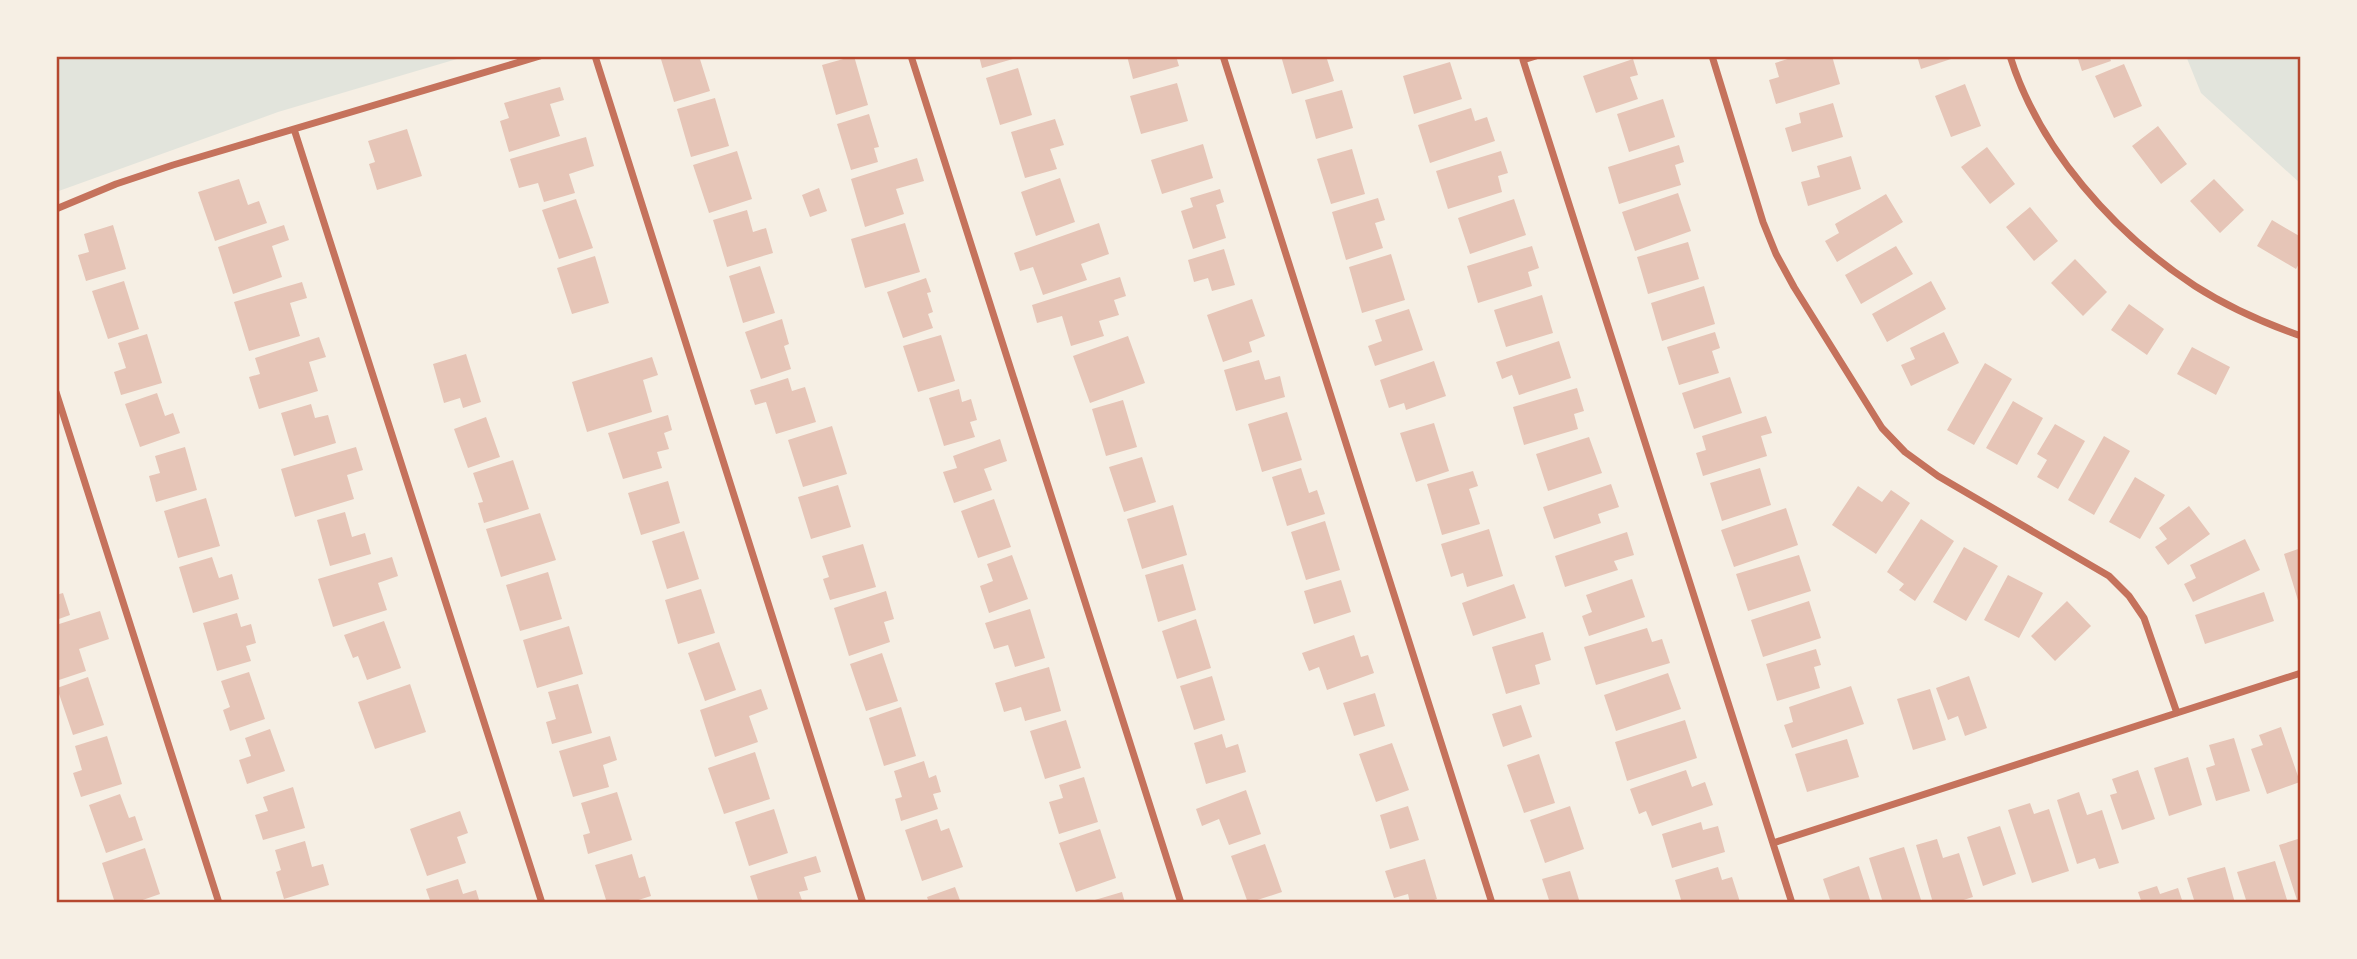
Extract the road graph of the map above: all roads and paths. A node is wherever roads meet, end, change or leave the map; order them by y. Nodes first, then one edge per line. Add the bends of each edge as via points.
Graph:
1 (540, 56) edge
2 (595, 56) edge
3 (911, 56) edge
4 (1223, 56) edge
5 (1536, 56) edge
6 (1712, 56) edge
7 (2010, 56) edge
8 (294, 129) junction
9 (56, 209) edge
10 (2301, 336) edge
11 (56, 393) edge
12 (2301, 673) edge
13 (2177, 713) junction
14 (1773, 843) junction
15 (219, 903) edge
16 (542, 903) edge
17 (863, 903) edge
18 (1181, 903) edge
19 (1492, 903) edge
20 (1792, 903) edge

1 - 8 street
2 - 17 street
3 - 18 street
4 - 19 street
5 - 14 street via 1523,60
6 - 13 street via 1776,254 1882,428 1938,477 2109,576 2144,618
7 - 10 street via 2033,111 2055,147 2118,224 2196,286 2262,322
8 - 9 street via 139,177
8 - 16 street
11 - 15 street
12 - 13 street
13 - 14 street
14 - 20 street

